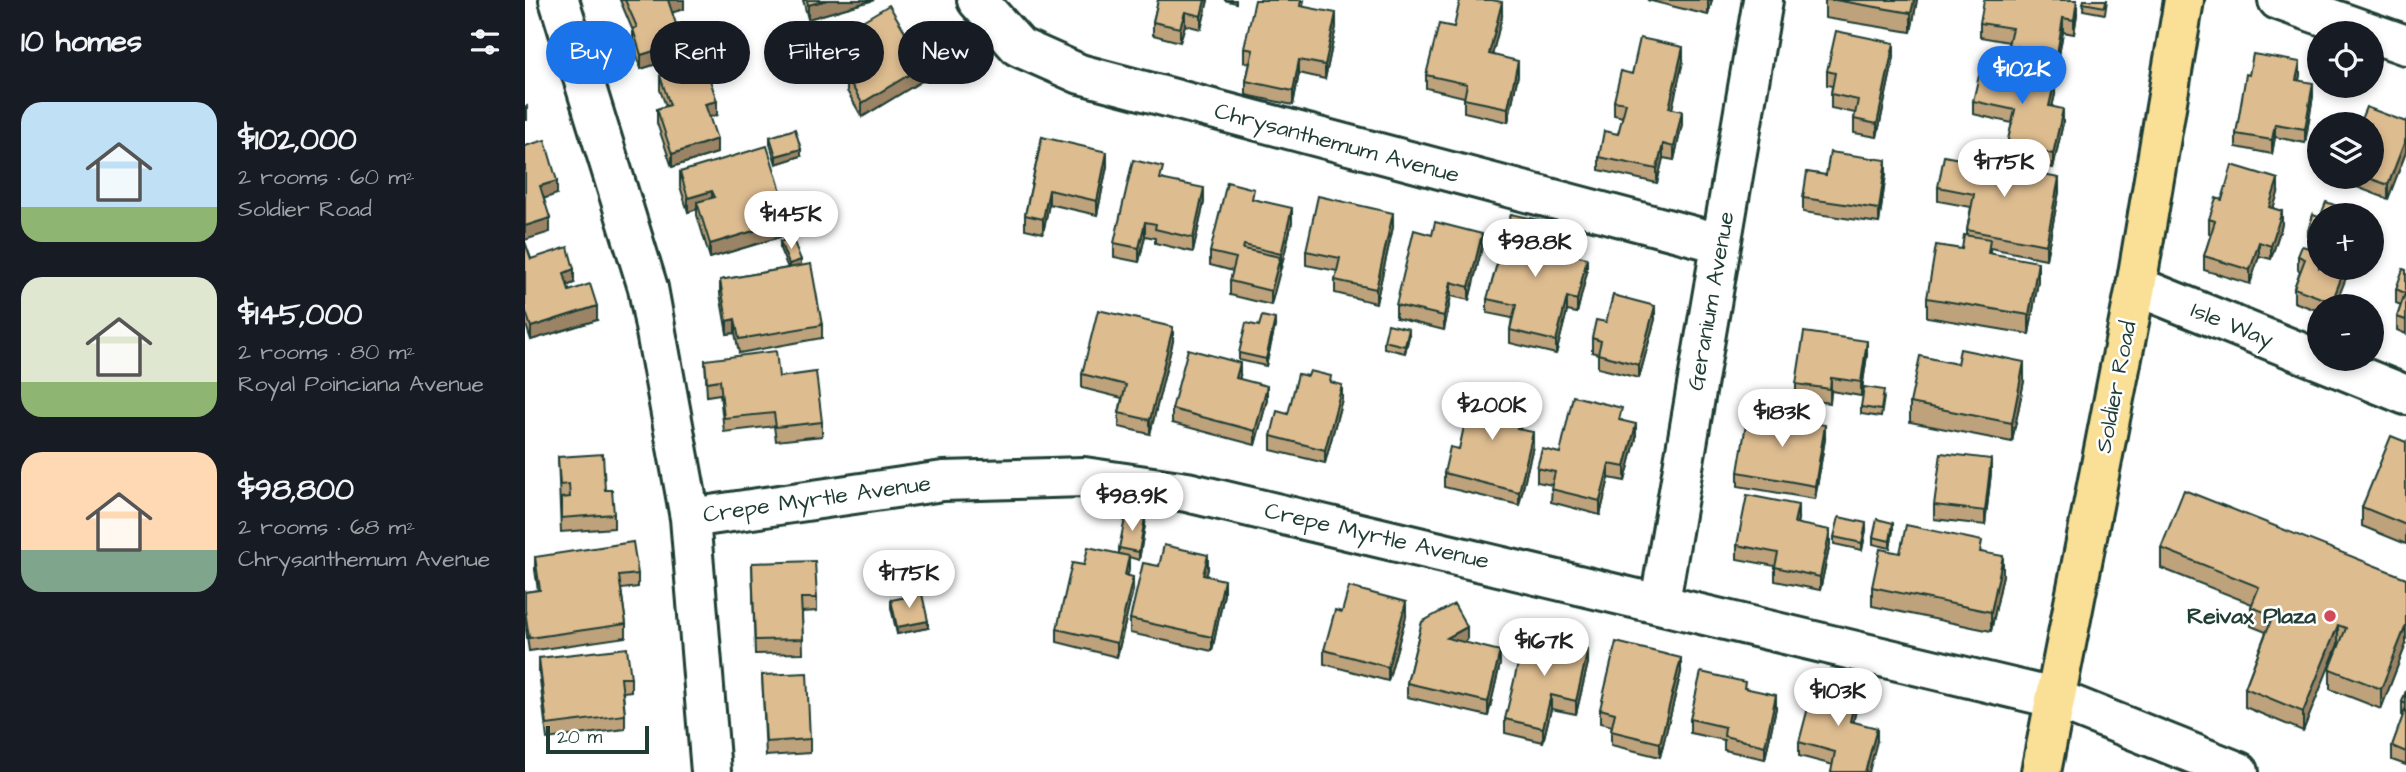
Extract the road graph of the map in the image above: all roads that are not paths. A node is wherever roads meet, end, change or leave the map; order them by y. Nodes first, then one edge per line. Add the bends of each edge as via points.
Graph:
1 (559, 0) edge
2 (977, 0) edge
3 (1763, 0) edge
4 (2184, 0) edge
5 (2278, 0) edge
6 (2406, 45) edge
7 (1720, 243) junction
8 (2136, 286) junction
9 (2406, 395) edge
10 (690, 517) junction
11 (1660, 602) junction
12 (2054, 698) junction
13 (711, 772) edge
14 (2041, 772) edge
15 (2239, 772) edge

1 - 10 street via 647,288
2 - 7 street, Chrysanthemum Avenue via 1019,47 1080,74
3 - 7 street, Geranium Avenue
4 - 8 main road, Soldier Road
5 - 6 street
7 - 11 street, Geranium Avenue
8 - 9 street, Isle Way
8 - 12 main road, Soldier Road
10 - 11 street, Crepe Myrtle Avenue via 943,481 1084,477 1187,492
10 - 13 street
11 - 12 street, Crepe Myrtle Avenue
12 - 14 main road, Soldier Road
12 - 15 street, Crepe Myrtle Avenue

